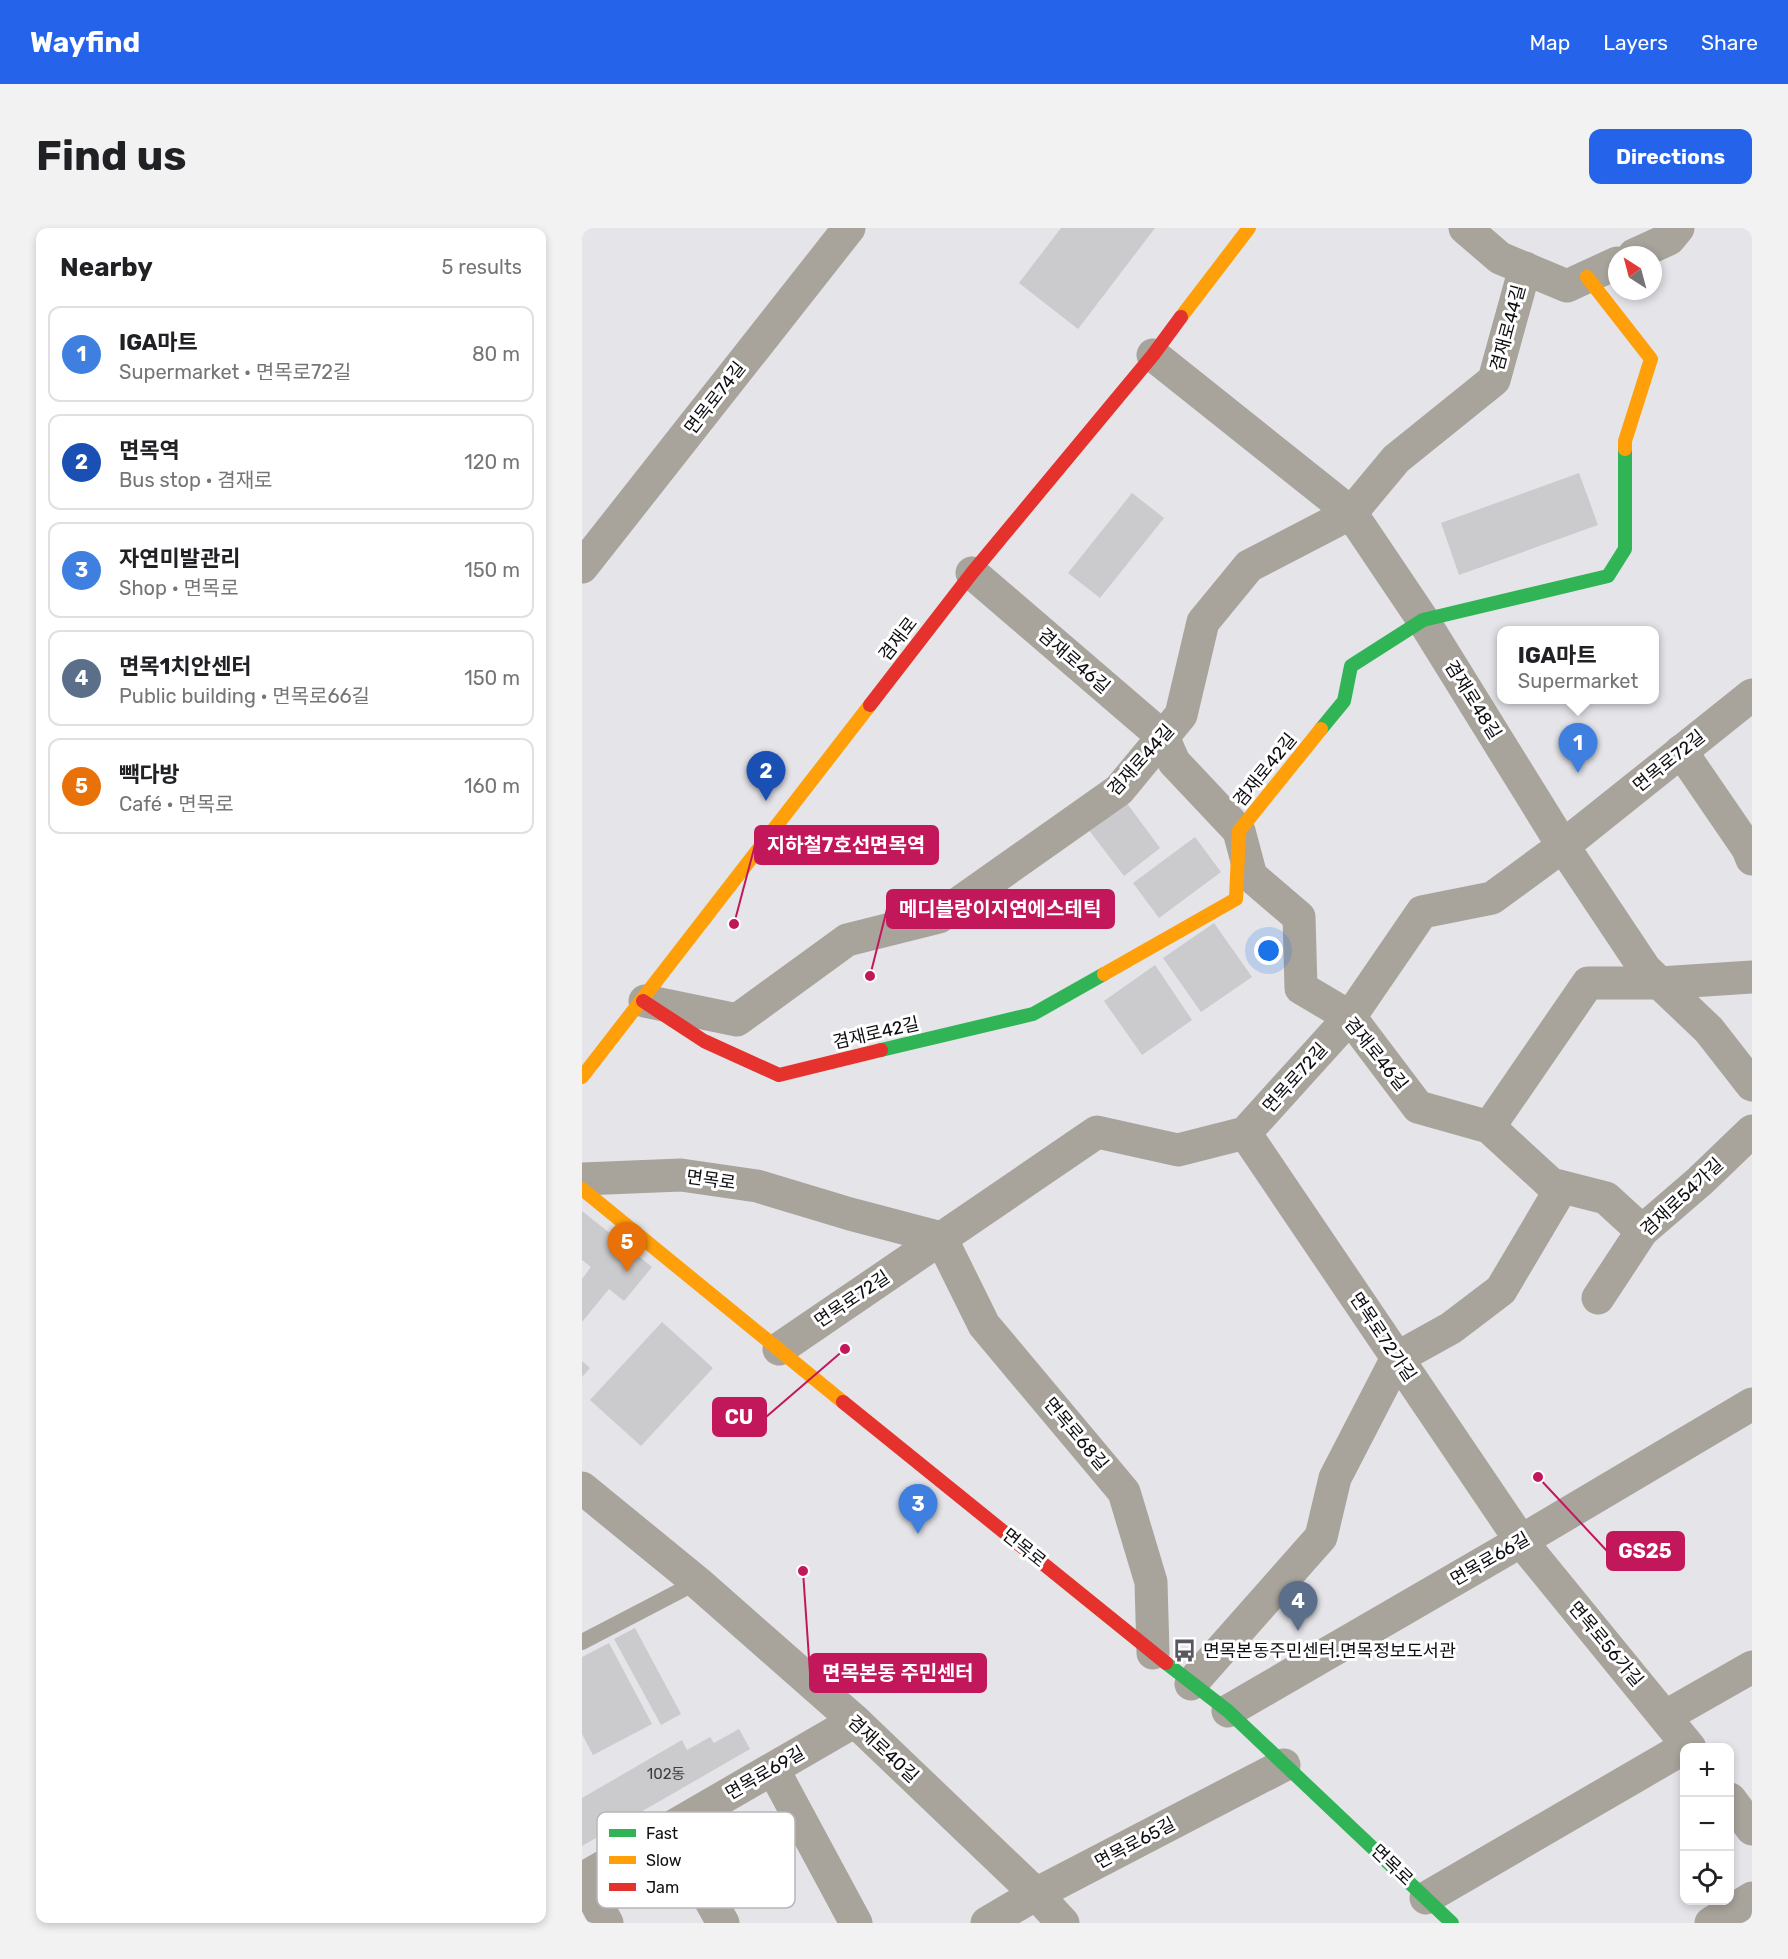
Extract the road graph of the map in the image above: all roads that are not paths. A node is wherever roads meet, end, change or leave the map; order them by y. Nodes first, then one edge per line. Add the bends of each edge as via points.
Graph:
1 (849, 228) edge
2 (1249, 228) edge
3 (1465, 228) edge
4 (1678, 228) edge
5 (1654, 246) edge
6 (1608, 267) edge
7 (1525, 268) junction
8 (1587, 277) junction
9 (1153, 355) junction
10 (1351, 513) junction
11 (582, 567) edge
12 (972, 573) junction
13 (1423, 620) junction
14 (1752, 695) edge
15 (1163, 737) junction
16 (1681, 752) junction
17 (1239, 831) junction
18 (1563, 846) junction
19 (1751, 853) edge
20 (1752, 977) edge
21 (1660, 984) junction
22 (643, 1001) junction
23 (1350, 1017) junction
24 (582, 1077) edge
25 (1752, 1085) edge
26 (1489, 1126) junction
27 (1752, 1131) edge
28 (1245, 1132) junction
29 (582, 1179) edge
30 (1562, 1187) junction
31 (582, 1189) edge
32 (1642, 1231) junction
33 (941, 1238) junction
34 (1598, 1298) dead end
35 (779, 1349) junction
36 (1397, 1358) junction
37 (1752, 1404) edge
38 (582, 1488) edge
39 (1521, 1541) junction
40 (697, 1582) junction
41 (582, 1642) edge
42 (1153, 1653) junction
43 (1752, 1667) edge
44 (1191, 1684) junction
45 (1228, 1711) junction
46 (1666, 1716) junction
47 (855, 1721) junction
48 (1684, 1743) edge
49 (1680, 1751) edge
50 (1284, 1765) junction
51 (773, 1769) junction
52 (1734, 1804) edge
53 (698, 1812) edge
54 (1752, 1829) edge
55 (597, 1870) edge
56 (582, 1879) edge
57 (1036, 1894) junction
58 (1426, 1898) junction
59 (1752, 1898) edge
60 (597, 1904) edge
61 (599, 1908) edge
62 (715, 1908) edge
63 (608, 1923) edge
64 (723, 1923) edge
65 (856, 1923) edge
66 (987, 1923) edge
67 (1063, 1923) edge
68 (1452, 1923) edge
69 (1711, 1923) edge

1 - 11 street, 면목로74길
2 - 9 street, 겸재로
3 - 7 street via 1500,258
4 - 5 street via 1669,239
6 - 8 street
7 - 8 street via 1567,286
7 - 10 street, 겸재로44길 via 1494,380 1396,459
8 - 13 street, 겸재로42길 via 1651,359 1625,441 1625,549 1608,576
9 - 10 street, 겸재로48길
9 - 12 street, 겸재로
10 - 13 street, 겸재로48길
10 - 15 street, 겸재로44길 via 1249,566 1203,622 1181,715
12 - 15 street, 겸재로46길
12 - 22 street, 겸재로
13 - 17 street, 겸재로42길 via 1351,666 1344,701
13 - 18 street, 겸재로48길
14 - 16 street, 면목로72길
15 - 17 street, 겸재로46길 via 1174,762
15 - 22 street, 겸재로44길 via 1119,790 939,917 847,940 736,1020
16 - 18 street, 면목로72길
16 - 19 street
17 - 22 street, 겸재로42길 via 1236,899 1033,1014 779,1075 704,1041
17 - 23 street, 겸재로46길 via 1251,876 1299,917 1300,988
18 - 21 street, 겸재로48길 via 1645,969
18 - 23 street, 면목로72길 via 1492,898 1422,912
20 - 21 street
21 - 25 street, 겸재로48길 via 1709,1030
21 - 26 street via 1588,984
22 - 24 street, 겸재로
23 - 26 street, 겸재로46길 via 1418,1107
23 - 28 street, 면목로72길
26 - 30 street, 겸재로46길 via 1551,1184
27 - 32 street, 겸재로54가길
28 - 33 street, 면목로72길 via 1178,1150 1097,1132
28 - 36 street, 면목로72가길
29 - 33 street, 면목로 via 681,1175 757,1186
30 - 32 street, 겸재로46길 via 1606,1198
30 - 36 street via 1501,1290 1451,1328
31 - 35 street, 면목로
32 - 34 street, 겸재로54가길
33 - 35 street, 면목로72길
33 - 42 street, 면목로68길 via 984,1325 1124,1492 1151,1582
35 - 42 street, 면목로
36 - 39 street, 면목로72가길
36 - 44 street via 1335,1478 1321,1537
37 - 39 street, 면목로66길
38 - 40 street, 겸재로40길
39 - 45 street, 면목로66길
39 - 46 street, 면목로56가길
40 - 41 lane
40 - 47 street, 겸재로40길
42 - 44 street, 면목로
43 - 46 street
44 - 45 street, 면목로
45 - 50 street, 면목로
46 - 48 street, 면목로56가길
47 - 51 street, 면목로69길
47 - 57 street, 겸재로40길
49 - 58 street
50 - 57 street, 면목로65길
50 - 58 street, 면목로
51 - 53 street, 면목로69길
51 - 65 street
52 - 54 street
55 - 56 street, 면목로69길
56 - 60 street
57 - 66 street, 면목로65길
57 - 67 street, 겸재로40길
58 - 68 street, 면목로
59 - 69 street
61 - 63 street
62 - 64 street

